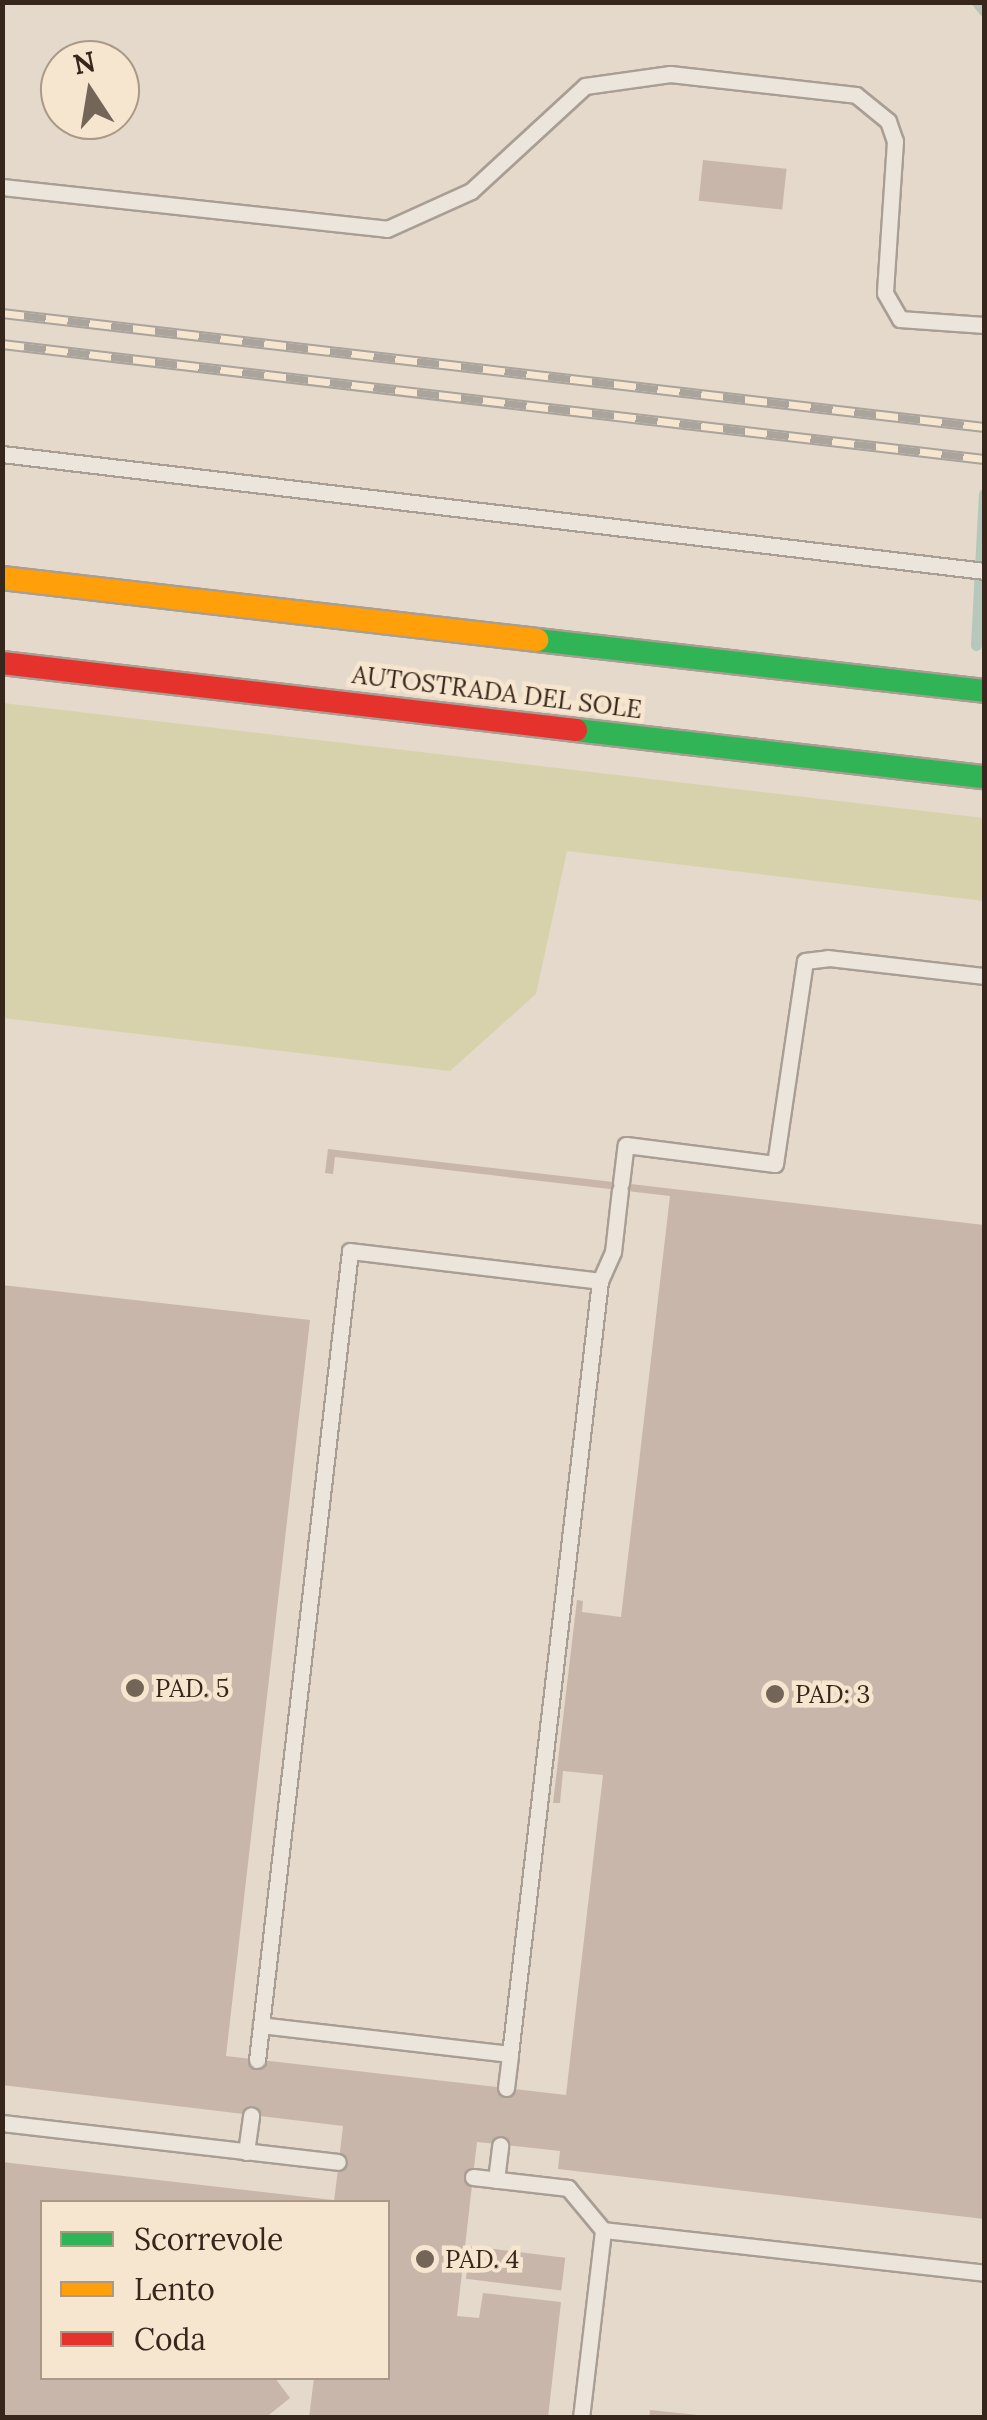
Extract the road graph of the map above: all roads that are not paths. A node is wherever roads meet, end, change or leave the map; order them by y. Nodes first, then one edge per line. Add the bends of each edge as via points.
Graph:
1 (2, 187) edge
2 (984, 325) edge
3 (2, 454) edge
4 (984, 571) edge
5 (2, 578) edge
6 (2, 663) edge
7 (984, 691) edge
8 (984, 776) edge
9 (984, 976) edge
10 (600, 1280) junction
11 (261, 2026) junction
12 (510, 2054) junction
13 (257, 2060) dead end
14 (506, 2088) dead end
15 (251, 2115) dead end
16 (2, 2123) edge
17 (500, 2145) dead end
18 (246, 2152) junction
19 (338, 2162) dead end
20 (473, 2178) dead end
21 (496, 2180) junction
22 (602, 2230) junction
23 (984, 2273) edge
24 (581, 2418) edge

1 - 2 lane via 387,229 471,191 585,86 670,74 856,95 888,120 895,141 885,293 900,318
3 - 4 lane
5 - 7 highway
6 - 8 highway, AUTOSTRADA DEL SOLE
9 - 10 lane via 805,961 775,1164 626,1145 612,1252
10 - 11 lane via 350,1251
10 - 12 lane
11 - 12 lane
11 - 13 lane
12 - 14 lane
15 - 18 lane
16 - 18 lane
17 - 21 lane
18 - 19 lane
20 - 21 lane
21 - 22 lane via 568,2188
22 - 23 lane
22 - 24 lane

